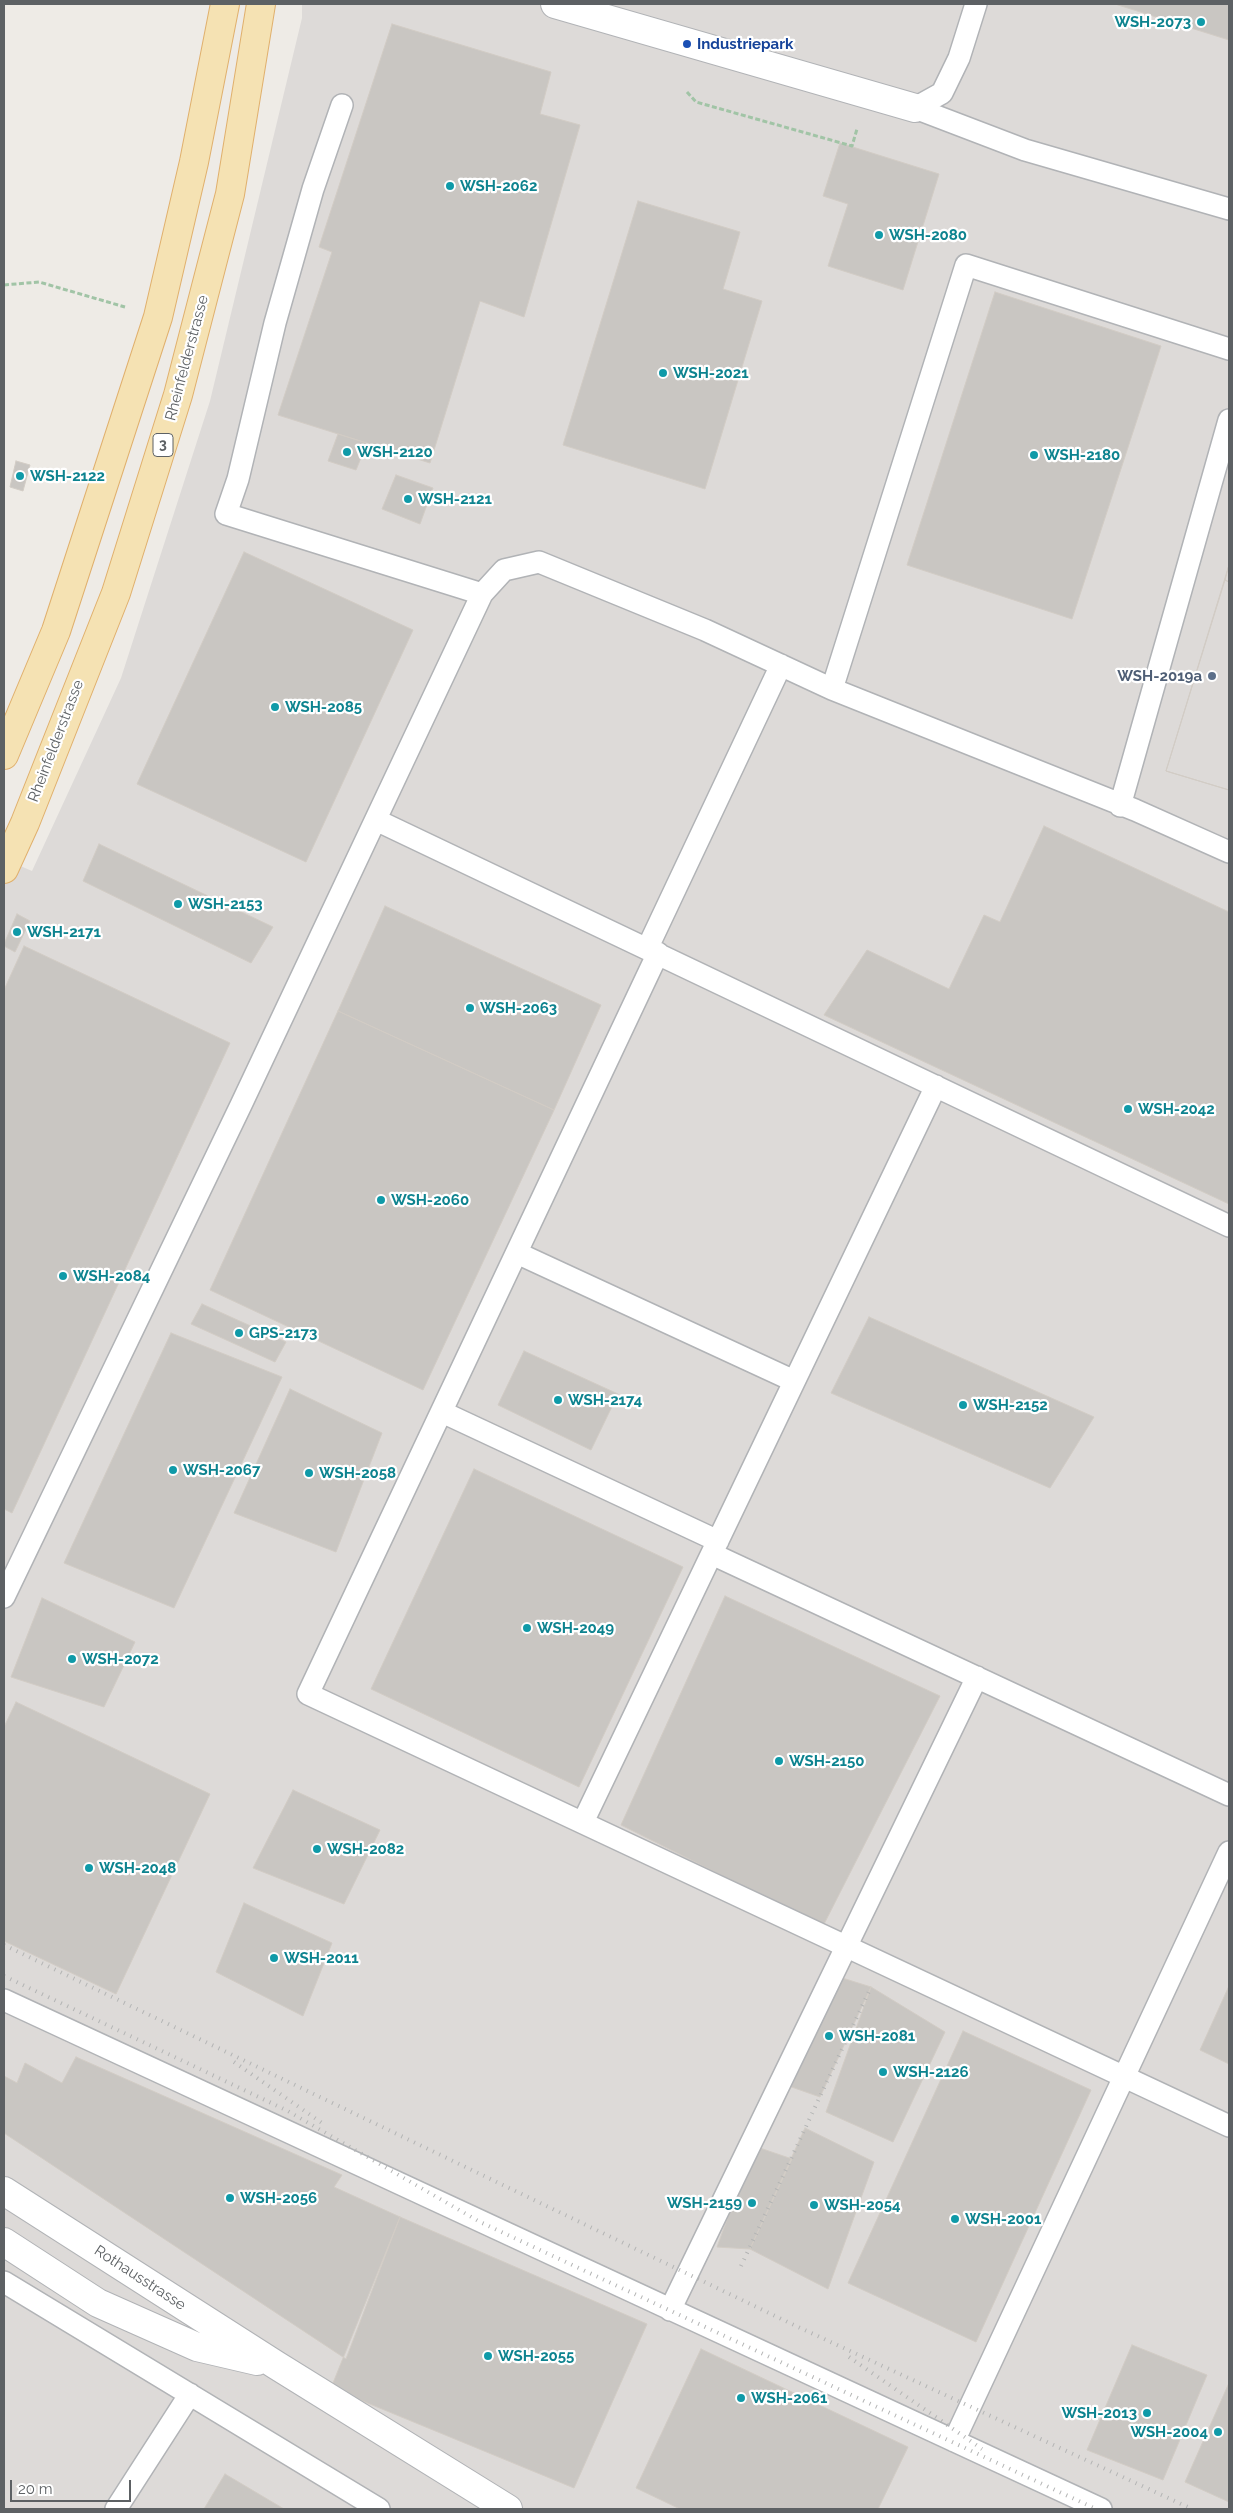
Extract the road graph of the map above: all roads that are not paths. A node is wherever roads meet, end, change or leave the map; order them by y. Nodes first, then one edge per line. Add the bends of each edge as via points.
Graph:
1 (224, 4) edge
2 (261, 4) edge
3 (555, 4) edge
4 (976, 4) edge
5 (342, 106) dead end
6 (915, 108) junction
7 (1229, 209) edge
8 (1229, 349) edge
9 (1229, 420) edge
10 (482, 594) junction
11 (781, 664) junction
12 (832, 689) junction
13 (4, 755) edge
14 (1120, 806) junction
15 (376, 820) junction
16 (1229, 852) edge
17 (4, 869) edge
18 (653, 951) junction
19 (936, 1086) junction
20 (1229, 1226) edge
21 (516, 1253) junction
22 (794, 1381) junction
23 (442, 1412) junction
24 (715, 1547) junction
25 (4, 1597) edge
26 (978, 1677) junction
27 (1229, 1795) edge
28 (583, 1822) junction
29 (1229, 1852) edge
30 (847, 1945) junction
31 (4, 2000) edge
32 (1126, 2077) junction
33 (1229, 2126) edge
34 (4, 2191) edge
35 (4, 2242) edge
36 (4, 2282) edge
37 (670, 2310) junction
38 (276, 2365) junction
39 (190, 2394) junction
40 (954, 2441) junction
41 (116, 2509) edge
42 (379, 2509) edge
43 (508, 2509) edge
44 (1101, 2509) edge

1 - 13 main road via 194,162 158,317 56,631
2 - 17 main road, Rheinfelderstrasse / 3 via 230,194 178,396 116,593
3 - 6 street
4 - 6 lane via 959,58 942,93
5 - 10 lane via 275,323 238,478 226,514
6 - 7 lane via 1024,150
8 - 12 lane via 966,265
9 - 14 lane
10 - 11 lane via 504,570 538,562
10 - 15 lane
11 - 12 lane
11 - 18 lane
12 - 14 lane
14 - 16 lane
15 - 18 lane
15 - 25 lane
18 - 19 lane
18 - 21 lane
19 - 20 lane
19 - 22 lane
21 - 22 lane
21 - 23 lane
22 - 24 lane
23 - 24 lane
23 - 28 lane via 308,1694
24 - 26 lane
24 - 28 lane
26 - 27 lane
26 - 30 lane
28 - 30 lane
29 - 32 lane
30 - 32 lane
30 - 37 lane
31 - 37 lane
32 - 33 lane
32 - 40 lane
34 - 38 street, Rothausstrasse
35 - 38 street, Rothausstrasse via 98,2303 197,2347
36 - 39 lane
37 - 40 lane
38 - 43 street, Rothausstrasse
39 - 41 lane
39 - 42 lane
40 - 44 lane

